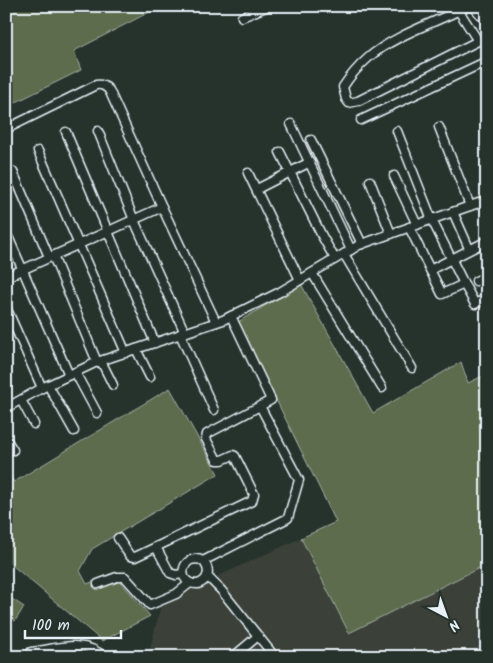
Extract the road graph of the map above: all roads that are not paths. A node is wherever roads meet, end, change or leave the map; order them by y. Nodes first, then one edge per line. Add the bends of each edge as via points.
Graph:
1 (268, 6) edge
2 (468, 6) edge
3 (473, 6) edge
4 (459, 11) junction
5 (480, 14) junction
6 (242, 16) dead end
7 (466, 22) junction
8 (487, 22) edge
9 (487, 61) edge
10 (361, 120) dead end
11 (291, 124) dead end
12 (439, 127) dead end
13 (6, 129) edge
14 (98, 131) dead end
15 (397, 131) dead end
16 (66, 132) dead end
17 (311, 140) dead end
18 (38, 151) dead end
19 (280, 152) dead end
20 (310, 162) junction
21 (13, 172) dead end
22 (248, 173) dead end
23 (290, 173) junction
24 (394, 176) dead end
25 (370, 181) dead end
26 (257, 189) junction
27 (487, 200) edge
28 (470, 206) junction
29 (162, 207) junction
30 (452, 212) junction
31 (134, 220) junction
32 (432, 220) junction
33 (413, 226) junction
34 (6, 232) edge
35 (107, 232) junction
36 (391, 234) junction
37 (487, 241) edge
38 (79, 244) junction
39 (362, 244) junction
40 (468, 246) dead end
41 (348, 252) junction
42 (51, 257) junction
43 (335, 259) junction
44 (451, 260) junction
45 (22, 270) junction
46 (430, 270) junction
47 (312, 273) junction
48 (6, 276) edge
49 (487, 276) edge
50 (300, 280) junction
51 (476, 281) dead end
52 (464, 284) junction
53 (487, 298) edge
54 (6, 307) edge
55 (231, 316) junction
56 (216, 322) junction
57 (182, 333) junction
58 (155, 343) junction
59 (136, 349) junction
60 (126, 353) junction
61 (99, 362) junction
62 (412, 368) dead end
63 (72, 374) junction
64 (150, 377) dead end
65 (113, 385) dead end
66 (45, 386) junction
67 (382, 388) dead end
68 (21, 400) junction
69 (260, 406) junction
70 (6, 408) edge
71 (214, 410) dead end
72 (97, 412) dead end
73 (34, 424) dead end
74 (74, 431) dead end
75 (6, 439) edge
76 (12, 450) dead end
77 (118, 538) dead end
78 (156, 547) junction
79 (203, 562) junction
80 (183, 574) junction
81 (207, 576) junction
82 (190, 583) junction
83 (98, 584) dead end
84 (258, 636) junction
85 (29, 657) edge
86 (104, 657) edge
87 (233, 657) edge
88 (275, 657) edge

1 - 6 street
2 - 4 street
3 - 5 street
4 - 7 street
4 - 7 street via 386,45 369,58 343,87 346,99 349,103 358,101 478,41
5 - 7 street
5 - 8 street
9 - 10 street
11 - 20 street
12 - 28 street
13 - 29 street via 101,84 109,90
14 - 31 street
15 - 32 street
16 - 35 street
17 - 39 street
18 - 38 street
19 - 23 street
20 - 23 street
20 - 41 street
21 - 42 street
22 - 26 street
23 - 26 street
23 - 43 street
24 - 33 street
25 - 36 street
26 - 50 street
27 - 28 street
28 - 30 street
29 - 31 street
29 - 56 street
30 - 32 street
30 - 40 street
31 - 35 street
31 - 57 street
32 - 33 street
32 - 44 street
33 - 36 street
33 - 46 street
34 - 45 street
35 - 38 street
35 - 58 street
36 - 39 street
37 - 44 street
38 - 42 street
38 - 60 street
39 - 41 street
41 - 43 street
41 - 62 street
42 - 45 street
42 - 61 street
43 - 47 street
44 - 46 street
44 - 52 street
45 - 48 street
45 - 63 street
46 - 52 street via 442,294
47 - 50 street
47 - 67 street
49 - 51 street
50 - 55 street
52 - 53 street via 475,304
54 - 66 street
55 - 56 street
55 - 69 street via 271,400
56 - 57 street
57 - 58 street
57 - 71 street
58 - 59 street
59 - 60 street
59 - 64 street
60 - 61 street
61 - 63 street
61 - 65 street
63 - 66 street
63 - 72 street
66 - 68 street
66 - 74 street
68 - 70 street
68 - 73 street
69 - 78 street via 208,432 206,437 217,460 235,456 254,494 252,501
69 - 79 street via 299,480 288,518
75 - 76 street
77 - 78 street via 130,556
78 - 80 street via 170,573
79 - 80 street via 194,559 187,562
79 - 81 street
80 - 82 street
81 - 82 street via 202,583
81 - 84 street
82 - 83 street via 176,594 150,604 124,577
84 - 87 street
84 - 88 street
85 - 86 street via 31,652 81,645

